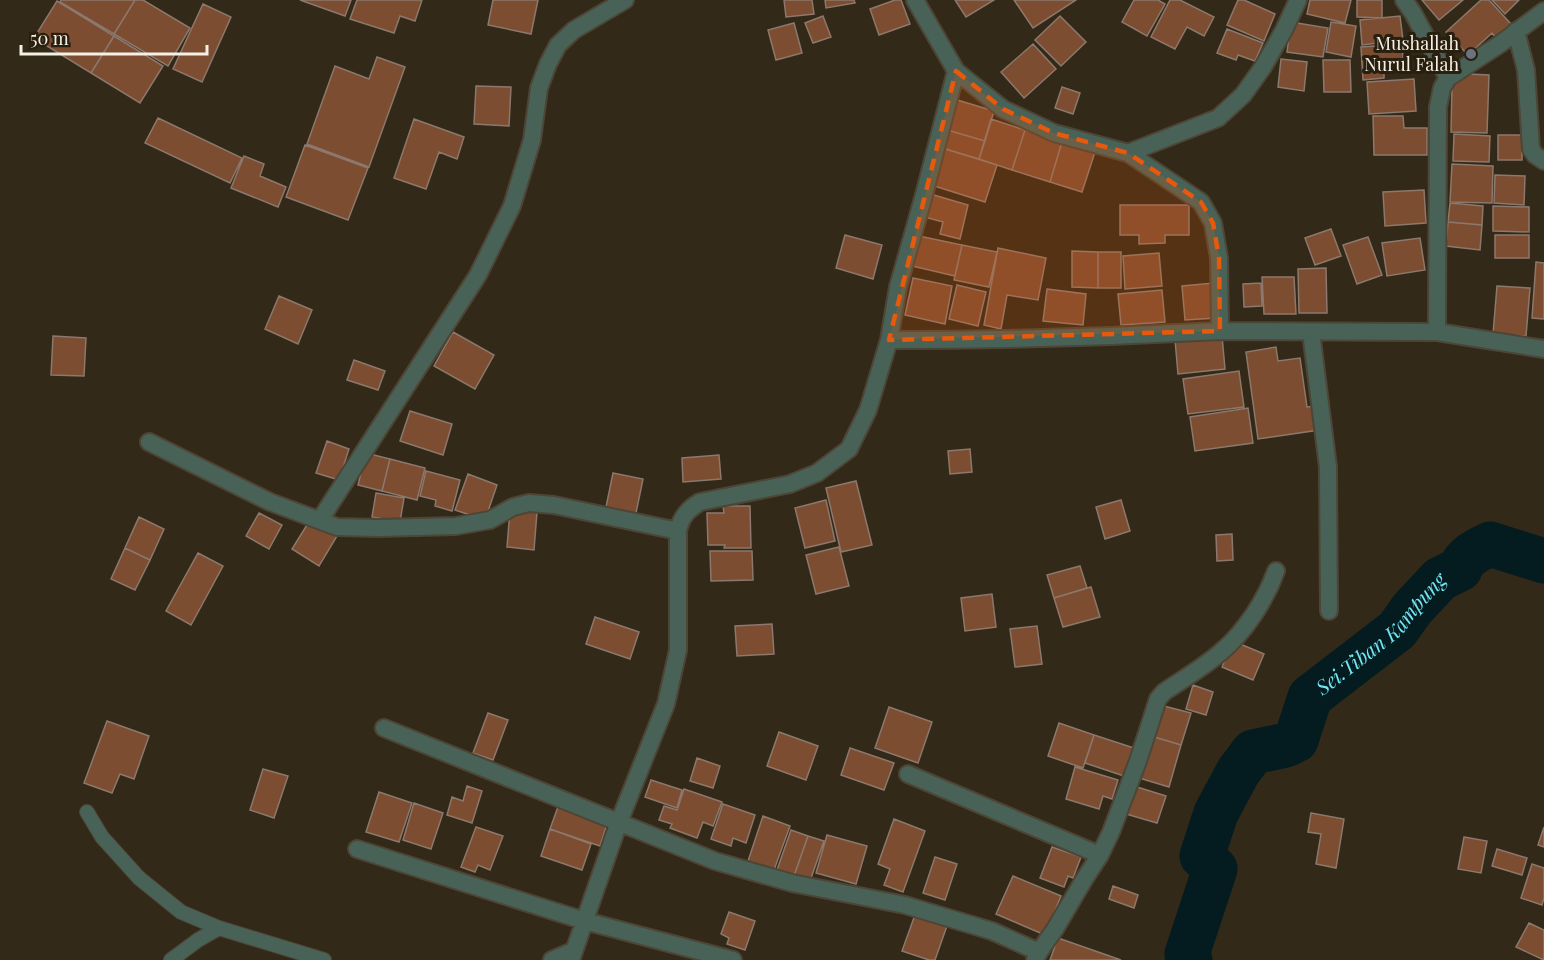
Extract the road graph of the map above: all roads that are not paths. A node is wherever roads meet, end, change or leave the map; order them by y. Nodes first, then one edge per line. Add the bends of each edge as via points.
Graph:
1 (625, 0) edge
2 (915, 0) edge
3 (1298, 0) edge
4 (1404, 0) edge
5 (1544, 11) edge
6 (1516, 31) junction
7 (956, 71) junction
8 (1448, 78) junction
9 (1128, 153) junction
10 (1544, 161) edge
11 (1220, 331) junction
12 (1311, 332) junction
13 (1437, 332) junction
14 (889, 340) junction
15 (1544, 349) edge
16 (149, 442) dead end
17 (320, 520) junction
18 (678, 531) junction
19 (1276, 571) dead end
20 (1329, 611) dead end
21 (384, 728) dead end
22 (908, 774) dead end
23 (87, 812) dead end
24 (619, 822) junction
25 (357, 849) dead end
26 (1100, 855) junction
27 (585, 921) junction
28 (219, 928) junction
29 (572, 956) edge
30 (1037, 956) edge
31 (171, 960) edge
32 (324, 960) edge
33 (552, 960) edge
34 (733, 960) edge

1 - 17 street via 574,30 558,45 539,88 532,140 512,206 478,275
2 - 7 street
3 - 9 street via 1263,67 1243,95 1218,118
4 - 8 street
5 - 6 street
6 - 8 street
6 - 10 street via 1526,70 1531,149
7 - 9 street via 1003,109 1027,122
7 - 14 street via 898,287
8 - 13 street via 1438,107
9 - 11 street via 1201,202 1213,223 1219,258
11 - 12 street
11 - 14 street via 1002,340
12 - 13 street
12 - 20 street via 1328,467
13 - 15 street
14 - 18 street via 868,410 849,449 816,473 790,484 700,502 684,514
16 - 17 street via 270,502
17 - 18 street via 337,527 456,526 489,520 529,503
18 - 24 street via 678,650 666,704
19 - 26 street via 1260,604 1222,652 1158,699
21 - 24 street
22 - 26 street
23 - 28 lane via 102,837 139,878 181,912
24 - 27 street
24 - 30 street via 715,861 792,883 905,905 992,931
25 - 27 street
26 - 30 street
27 - 29 street
27 - 34 street
28 - 31 lane
28 - 32 lane
29 - 33 street

